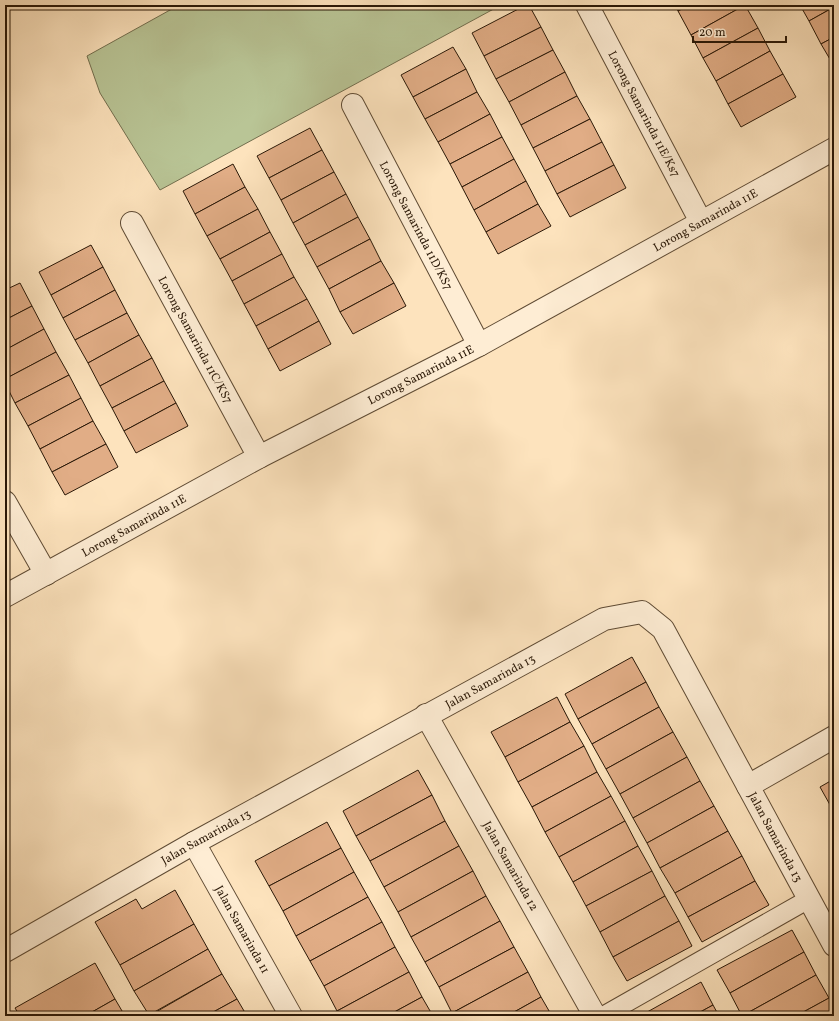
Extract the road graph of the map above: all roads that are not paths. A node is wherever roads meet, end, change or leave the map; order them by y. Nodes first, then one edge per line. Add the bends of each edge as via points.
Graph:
1 (587, 5) edge
2 (353, 105) dead end
3 (834, 149) edge
4 (701, 222) junction
5 (132, 223) dead end
6 (479, 345) junction
7 (259, 457) junction
8 (5, 502) edge
9 (46, 574) junction
10 (5, 596) edge
11 (426, 715) junction
12 (834, 737) edge
13 (748, 786) junction
14 (194, 843) junction
15 (809, 899) junction
16 (834, 945) edge
17 (5, 951) edge
18 (291, 1016) edge
19 (595, 1016) edge
20 (602, 1016) edge

1 - 4 street, Lorong Samarinda 11E/Ks7
2 - 6 street, Lorong Samarinda 11D/KS7
3 - 4 street, Lorong Samarinda 11E
4 - 6 street, Lorong Samarinda 11E
5 - 7 street, Lorong Samarinda 11C/KS7
6 - 7 street, Lorong Samarinda 11E
7 - 9 street, Lorong Samarinda 11E
8 - 9 street
9 - 10 street, Lorong Samarinda 11E
11 - 13 street, Jalan Samarinda 13 via 604,619 642,612 663,629
11 - 14 street, Jalan Samarinda 13
11 - 19 street, Jalan Samarinda 12
12 - 13 street
13 - 15 street, Jalan Samarinda 13
14 - 17 street, Jalan Samarinda 13
14 - 18 street, Jalan Samarinda 11
15 - 16 street, Jalan Samarinda 13
15 - 20 lane

